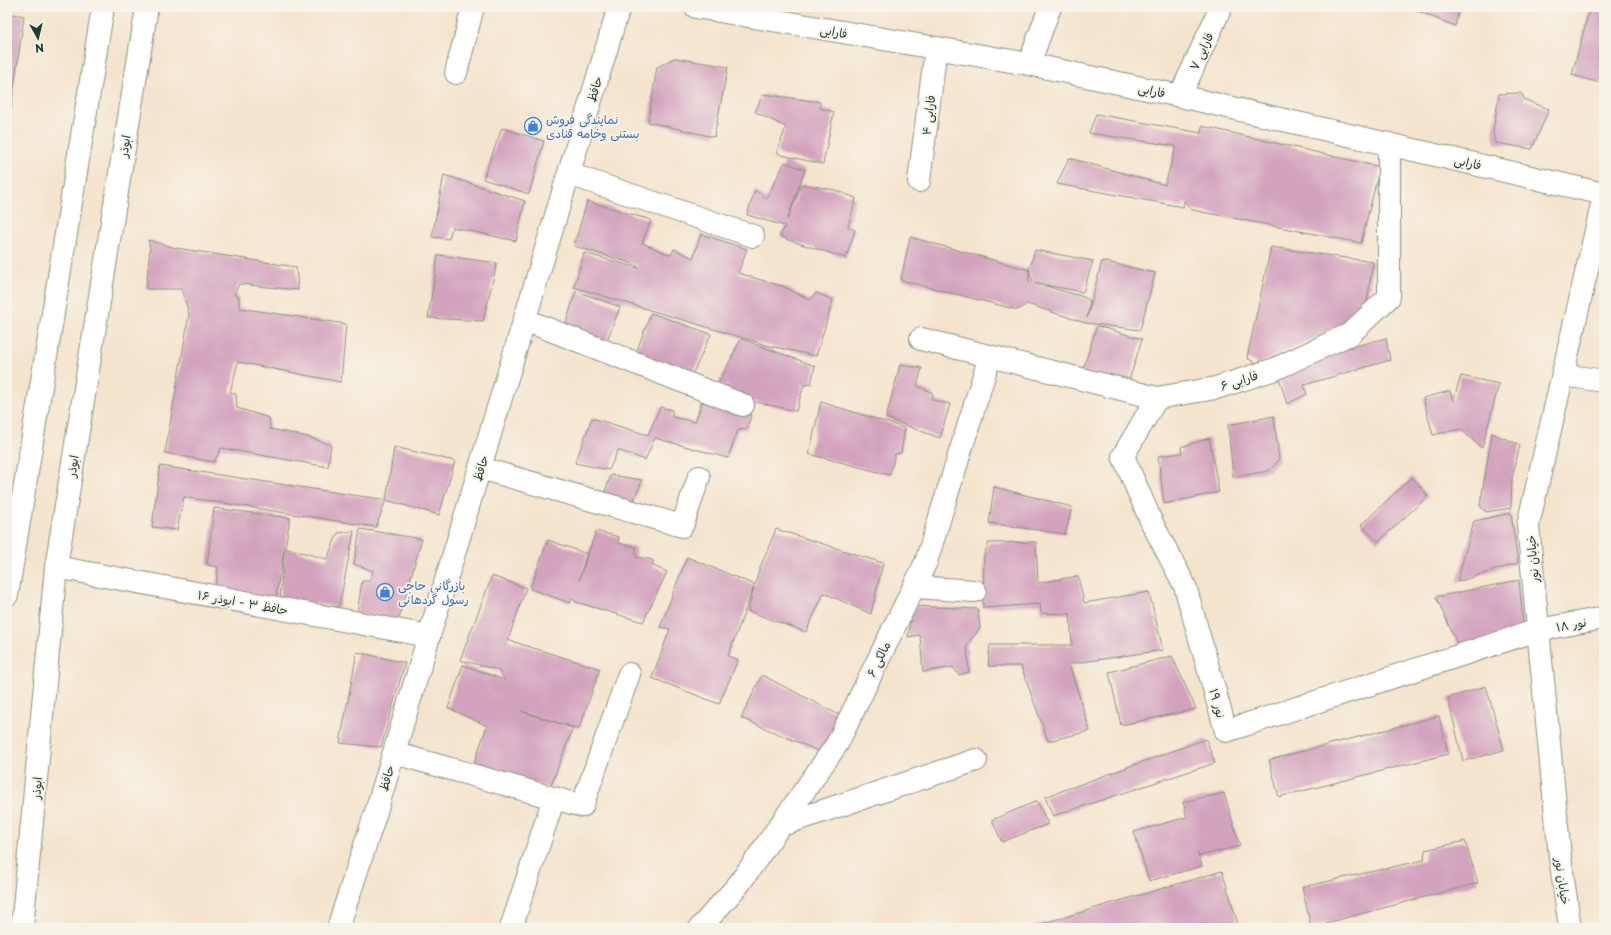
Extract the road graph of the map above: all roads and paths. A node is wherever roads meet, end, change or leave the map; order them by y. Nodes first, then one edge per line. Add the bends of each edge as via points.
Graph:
1 (103, 7) edge
2 (147, 7) edge
3 (473, 7) edge
4 (619, 7) edge
5 (696, 7) edge
6 (1050, 7) edge
7 (1221, 7) edge
8 (936, 48) junction
9 (1029, 64) junction
10 (456, 73) dead end
11 (1180, 96) junction
12 (1389, 144) junction
13 (569, 174) junction
14 (919, 181) dead end
15 (1604, 195) edge
16 (753, 236) dead end
17 (525, 320) junction
18 (921, 339) dead end
19 (990, 356) junction
20 (1563, 375) junction
21 (1604, 382) edge
22 (1157, 398) junction
23 (743, 405) dead end
24 (480, 468) junction
25 (699, 477) dead end
26 (56, 567) junction
27 (914, 587) junction
28 (975, 591) dead end
29 (7, 595) edge
30 (1604, 618) edge
31 (1538, 630) junction
32 (429, 636) junction
33 (629, 674) dead end
34 (394, 753) junction
35 (976, 760) dead end
36 (554, 798) junction
37 (780, 825) junction
38 (22, 928) edge
39 (338, 928) edge
40 (511, 928) edge
41 (700, 928) edge
42 (1570, 928) edge

1 - 29 street
2 - 26 street, ابوذر
3 - 10 street
4 - 13 street, حافظ
5 - 8 street, فارابی
6 - 9 street
7 - 11 street, فارابی ۷
8 - 9 street, فارابی
8 - 14 street, فارابی ۴
9 - 11 street, فارابی
11 - 12 street, فارابی
12 - 15 street, فارابی
12 - 22 street, فارابی ۶ via 1389,297 1350,334 1275,369 1216,388
13 - 16 street
13 - 17 street, حافظ
15 - 20 street, خیابان نور
17 - 23 street
17 - 24 street, حافظ
18 - 19 street, فارابی ۶
19 - 22 street, فارابی ۶
19 - 27 street, مالکی ۶ via 926,562
20 - 21 street
20 - 31 street, خیابان نور via 1528,525
22 - 31 street, نور ۱۹ via 1123,456 1152,522 1185,586 1226,731
24 - 25 street via 682,526
24 - 32 street, حافظ
26 - 32 street, حافظ ۳ - ابوذر ۱۶
26 - 38 street, ابوذر
27 - 28 street
27 - 37 street, مالکی ۶ via 837,744
30 - 31 street, نور ۱۸
31 - 42 street, خیابان نور via 1560,857
32 - 34 street, حافظ
33 - 36 street via 582,806
34 - 36 street
34 - 39 street, حافظ
35 - 37 street
36 - 40 street
37 - 41 street, مالکی ۶ via 739,884

